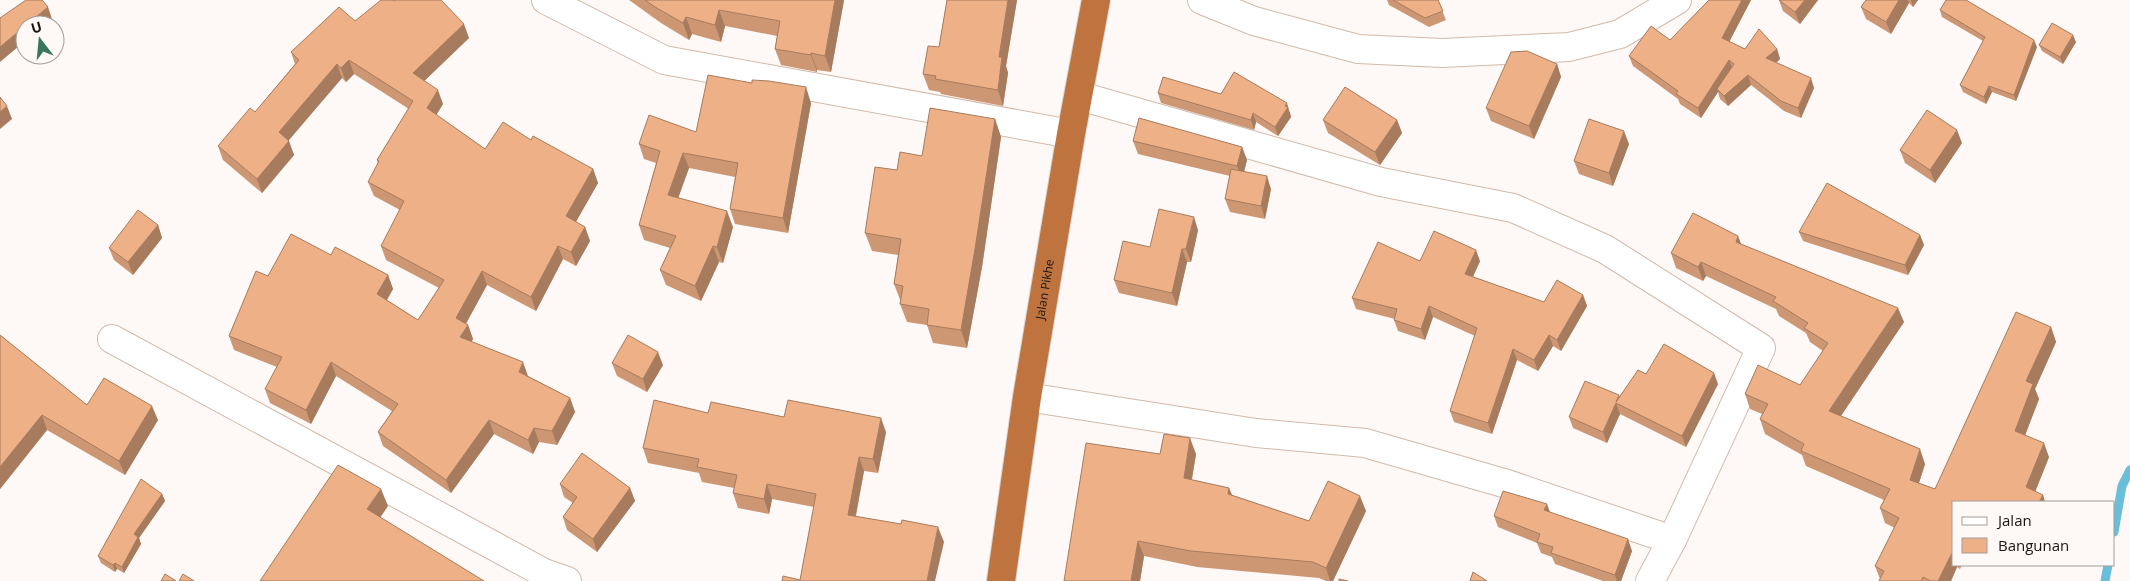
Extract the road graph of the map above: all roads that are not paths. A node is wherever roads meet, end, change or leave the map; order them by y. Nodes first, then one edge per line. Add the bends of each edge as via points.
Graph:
1 (546, 0) edge
2 (1096, 0) edge
3 (1202, 0) edge
4 (1677, 0) edge
5 (1080, 96) junction
6 (1071, 134) junction
7 (112, 339) dead end
8 (1027, 397) junction
9 (1672, 540) junction
10 (551, 578) edge
11 (1001, 581) edge
12 (1650, 581) edge

1 - 6 street via 664,60
2 - 5 highway, Jalan Pikhe
3 - 4 street via 1254,21 1358,49 1442,53 1569,47 1620,34
5 - 6 highway, Jalan Pikhe
5 - 9 street via 1381,182 1513,208 1605,249 1761,348
6 - 8 highway, Jalan Pikhe
7 - 10 street
8 - 9 street via 1256,433 1365,443 1507,484
8 - 11 highway, Jalan Pikhe
9 - 12 street

